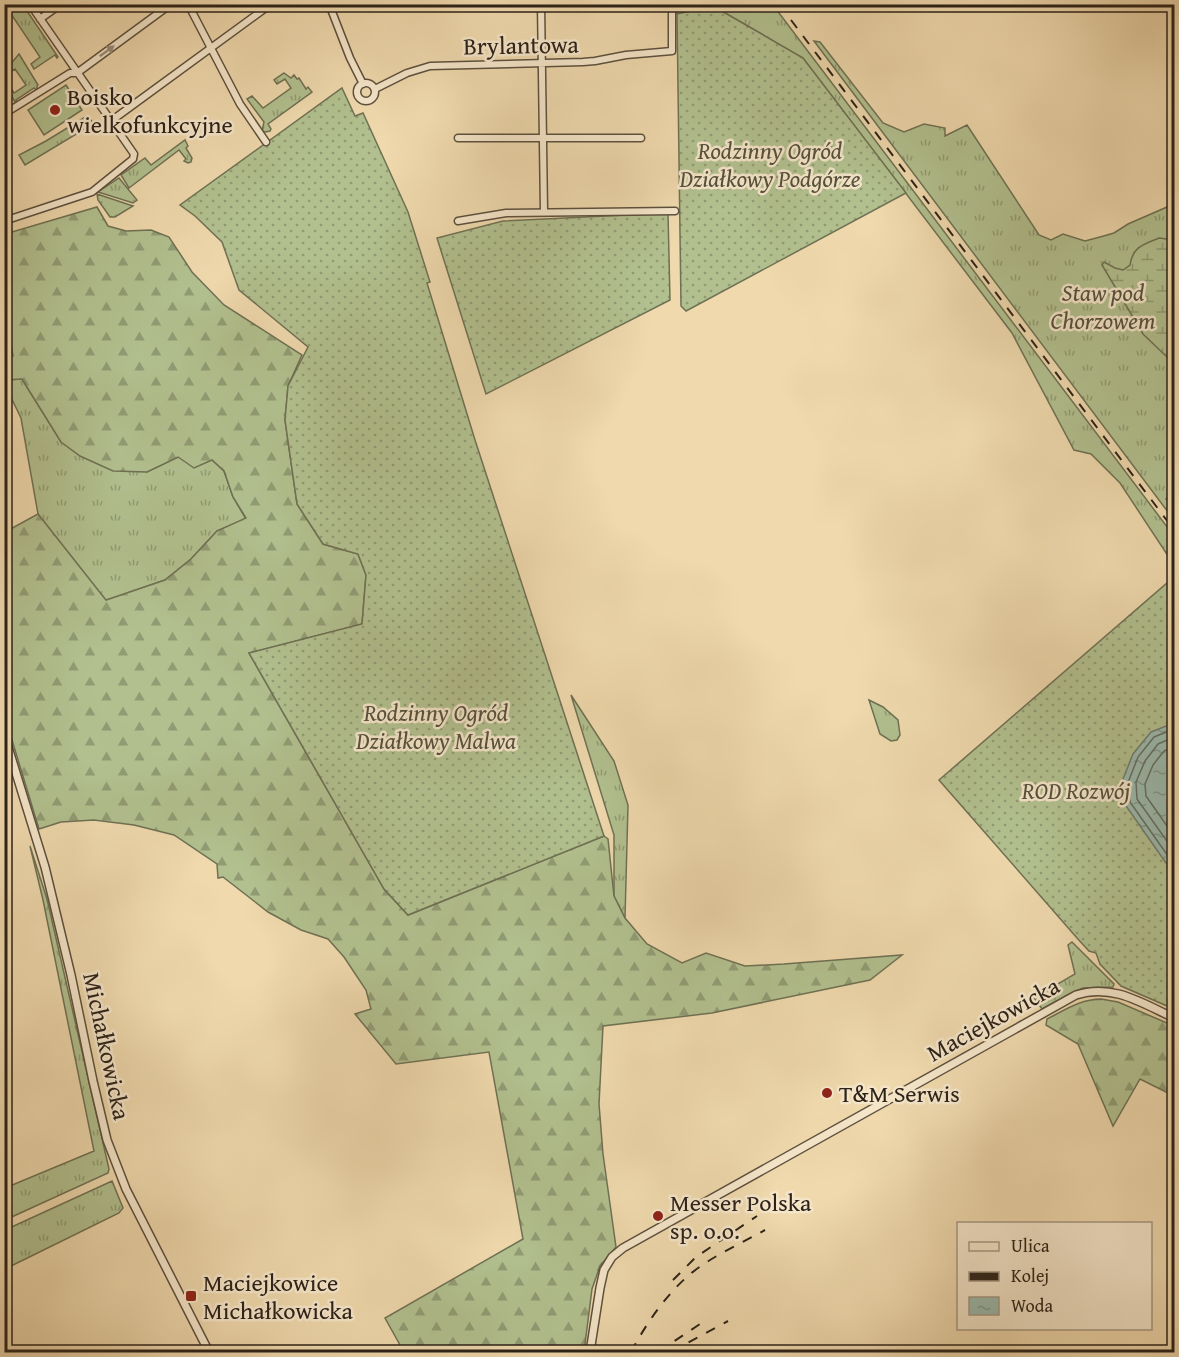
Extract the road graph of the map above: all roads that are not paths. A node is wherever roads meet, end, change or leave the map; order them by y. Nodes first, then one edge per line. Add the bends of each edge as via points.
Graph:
1 (30, 4) edge
2 (61, 4) edge
3 (171, 4) edge
4 (188, 4) edge
5 (271, 4) edge
6 (329, 4) edge
7 (541, 4) edge
8 (672, 4) edge
9 (40, 19) junction
10 (210, 49) junction
11 (542, 63) junction
12 (77, 73) junction
13 (363, 84) junction
14 (375, 89) junction
15 (4, 114) edge
16 (111, 121) junction
17 (458, 138) dead end
18 (543, 138) junction
19 (641, 138) dead end
20 (266, 142) dead end
21 (675, 211) dead end
22 (544, 212) junction
23 (4, 221) edge
24 (458, 221) dead end
25 (4, 734) edge
26 (1174, 1018) edge
27 (209, 1353) edge
28 (590, 1353) edge

1 - 9 street
2 - 9 street
12 -> 3 street
4 - 10 street
5 - 10 street
6 - 13 street
7 - 11 street
8 - 11 street, Brylantowa via 672,51
9 - 12 street
10 - 16 street
10 - 20 street
11 - 14 street, Brylantowa via 430,66
11 - 18 street
12 - 15 street via 70,73
12 - 16 street
13 - 14 street
13 - 14 street via 357,92 363,100 373,98
16 - 23 street via 134,154 133,159 92,192
17 - 18 street
18 - 19 street
18 - 22 street
21 - 22 street
22 - 24 street
25 - 27 street, Michałkowicka via 45,867 107,1140 126,1189
26 - 28 street, Maciejkowicka via 1113,992 1076,995 623,1248 604,1270

